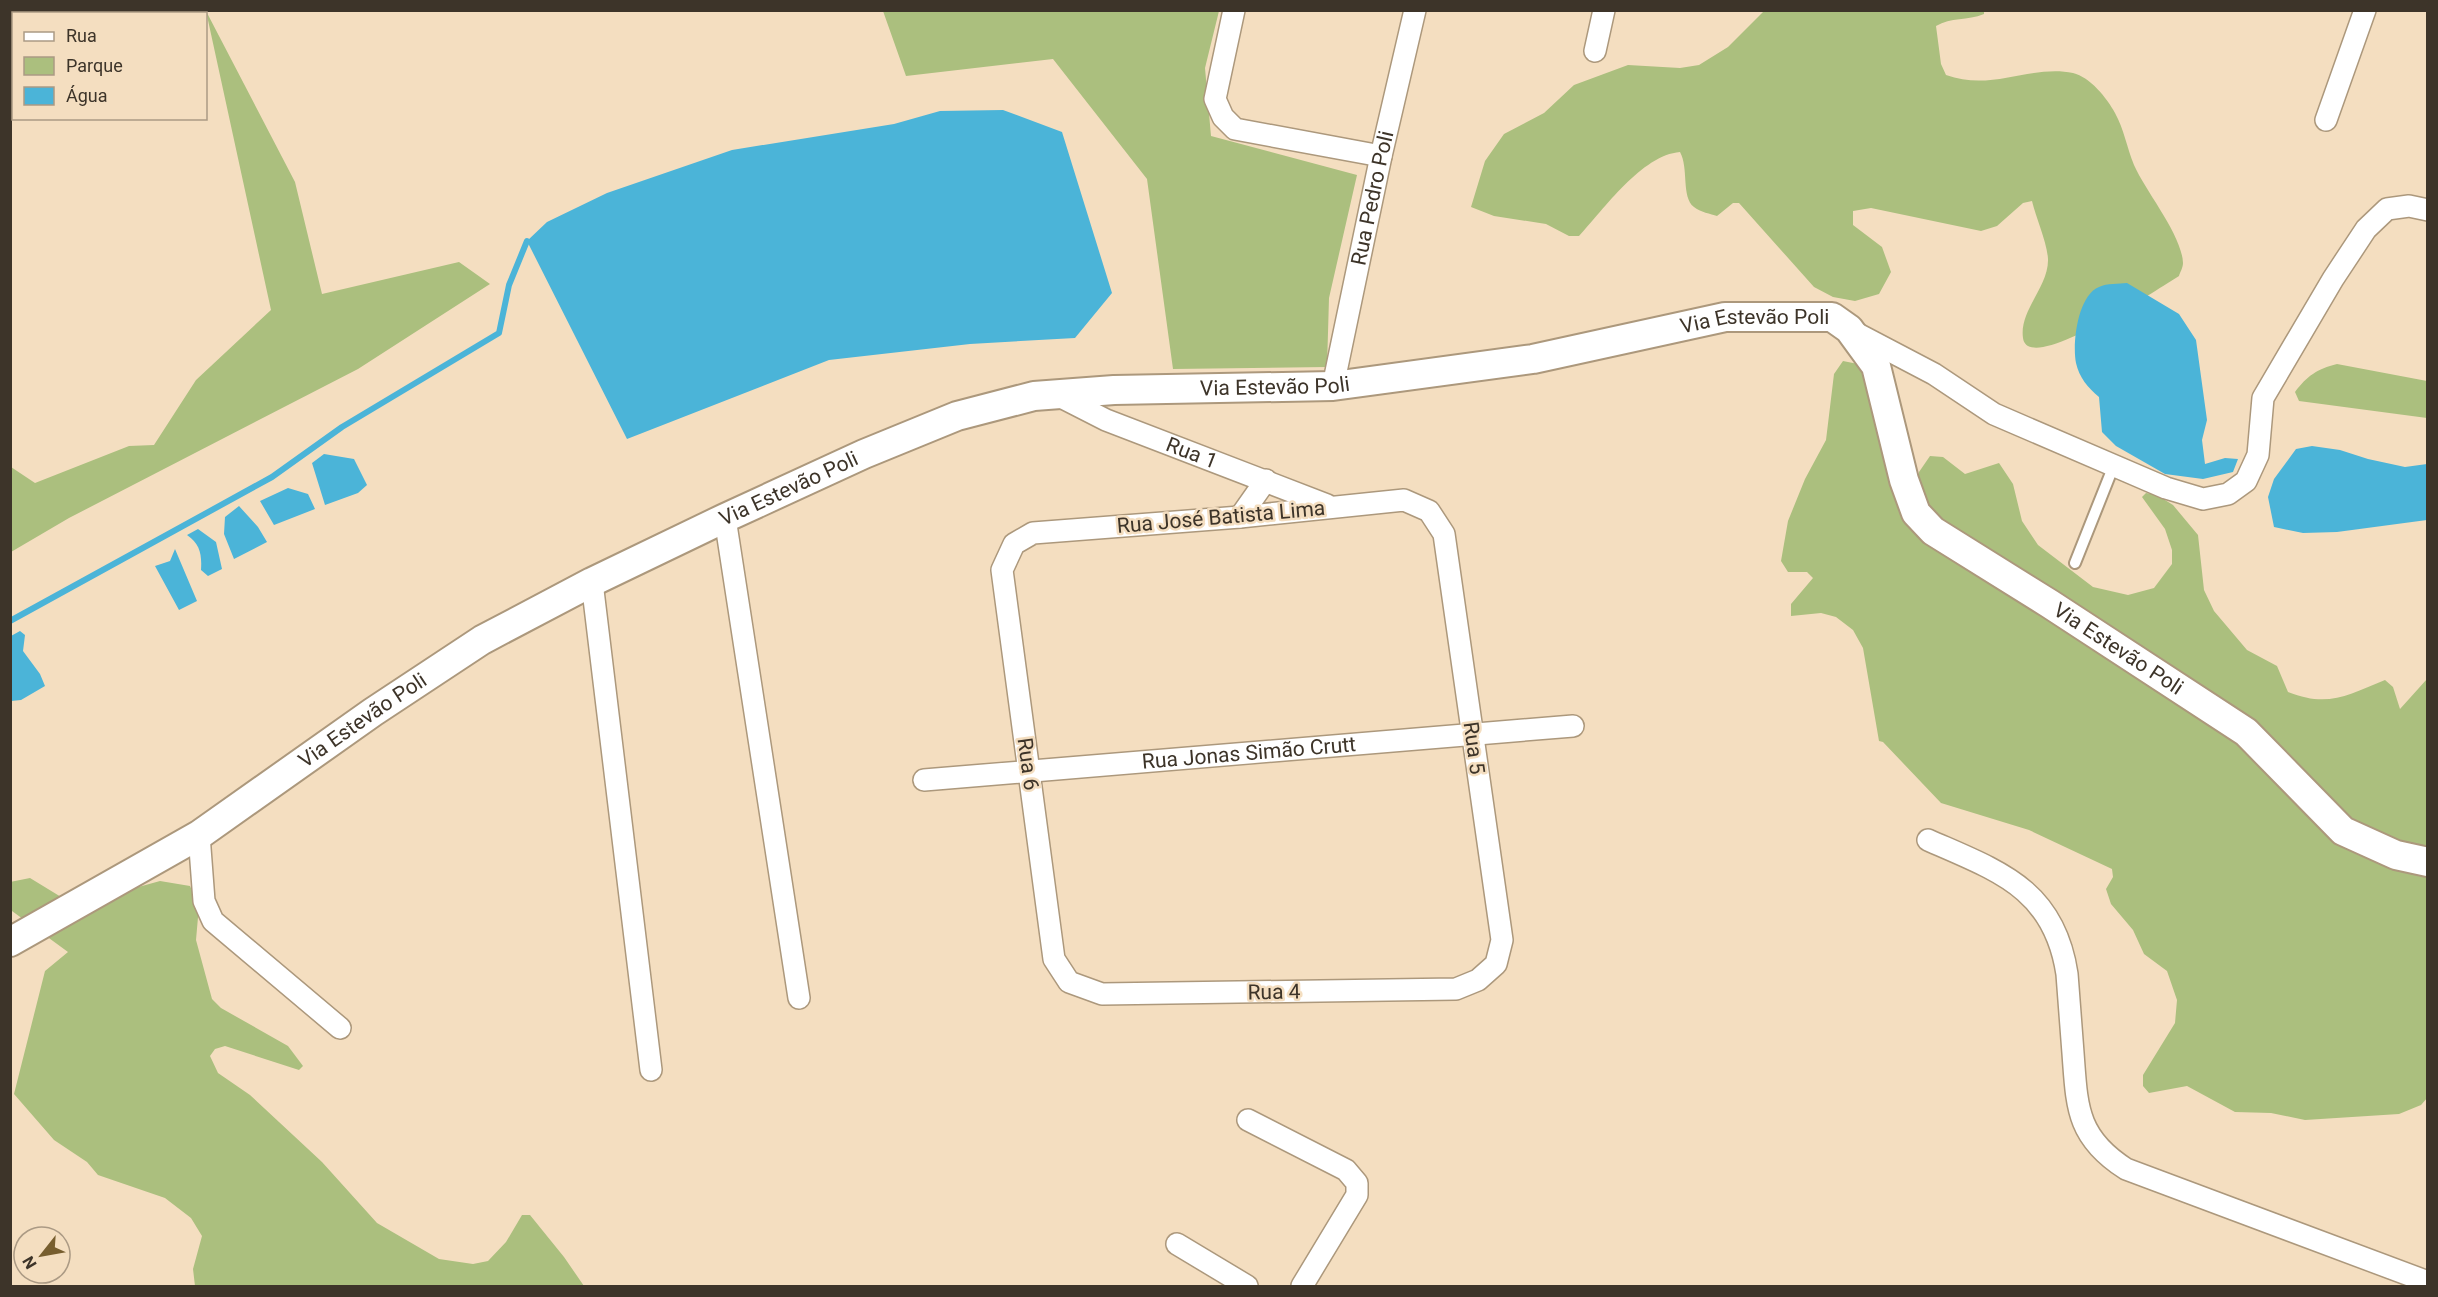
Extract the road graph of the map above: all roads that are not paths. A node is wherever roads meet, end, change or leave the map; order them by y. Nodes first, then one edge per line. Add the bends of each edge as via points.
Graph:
1 (1234, 10) edge
2 (1415, 10) edge
3 (1604, 10) edge
4 (2365, 10) edge
5 (1595, 51) dead end
6 (2326, 120) dead end
7 (1381, 156) junction
8 (2427, 210) edge
9 (1849, 329) junction
10 (1333, 386) junction
11 (1056, 394) junction
12 (2114, 465) junction
13 (1266, 480) junction
14 (1331, 506) junction
15 (1429, 511) joint
16 (1240, 517) junction
17 (725, 518) junction
18 (1014, 544) joint
19 (2075, 563) dead end
20 (592, 582) junction
21 (1573, 726) dead end
22 (1472, 733) junction
23 (1029, 771) junction
24 (924, 780) dead end
25 (199, 835) junction
26 (1928, 840) dead end
27 (2427, 862) edge
28 (10, 942) edge
29 (1478, 980) joint
30 (1069, 982) joint
31 (799, 999) dead end
32 (340, 1028) dead end
33 (651, 1070) dead end
34 (1248, 1120) dead end
35 (1178, 1244) dead end
36 (2427, 1282) edge
37 (1247, 1287) edge
38 (1302, 1287) edge

1 - 7 street via 1215,99 1223,117 1235,129
2 - 7 street, Rua Pedro Poli
3 - 5 street
4 - 6 street
7 - 10 street, Rua Pedro Poli
8 - 12 street via 2409,206 2387,209 2366,229 2263,398 2258,455 2246,481 2228,494 2203,499
9 - 10 main road, Via Estevão Poli via 1832,317 1725,317 1533,360
9 - 12 street via 1934,374 1994,414
9 - 27 main road, Via Estevão Poli via 1876,366 1904,480 1916,513 1933,531 2246,732 2343,831 2396,855
10 - 11 main road, Via Estevão Poli
11 - 13 street, Rua 1 via 1106,420
11 - 17 main road, Via Estevão Poli via 957,416
12 - 19 lane
13 - 14 street, Rua 1
13 - 16 street
14 - 15 street, Rua José Batista Lima via 1404,500
14 - 16 street, Rua José Batista Lima
15 - 22 street, Rua 5 via 1444,534
16 - 18 street, Rua José Batista Lima via 1033,533
17 - 20 main road, Via Estevão Poli
17 - 31 street
18 - 23 street, Rua 6 via 1002,570
20 - 25 main road, Via Estevão Poli via 482,640
20 - 33 street
21 - 22 street, Rua Jonas Simão Crutt
22 - 23 street, Rua Jonas Simão Crutt
22 - 29 street, Rua 5 via 1502,940 1496,964
23 - 24 street, Rua Jonas Simão Crutt
23 - 30 street, Rua 6 via 1054,959
25 - 28 main road, Via Estevão Poli
25 - 32 street via 204,901 213,921
26 - 36 street via 2014,881 2037,903 2054,929 2067,974 2076,1104 2086,1129 2108,1156 2126,1169
29 - 30 street, Rua 4 via 1456,989 1102,994
34 - 38 street via 1346,1170 1357,1183 1357,1195
35 - 37 street

